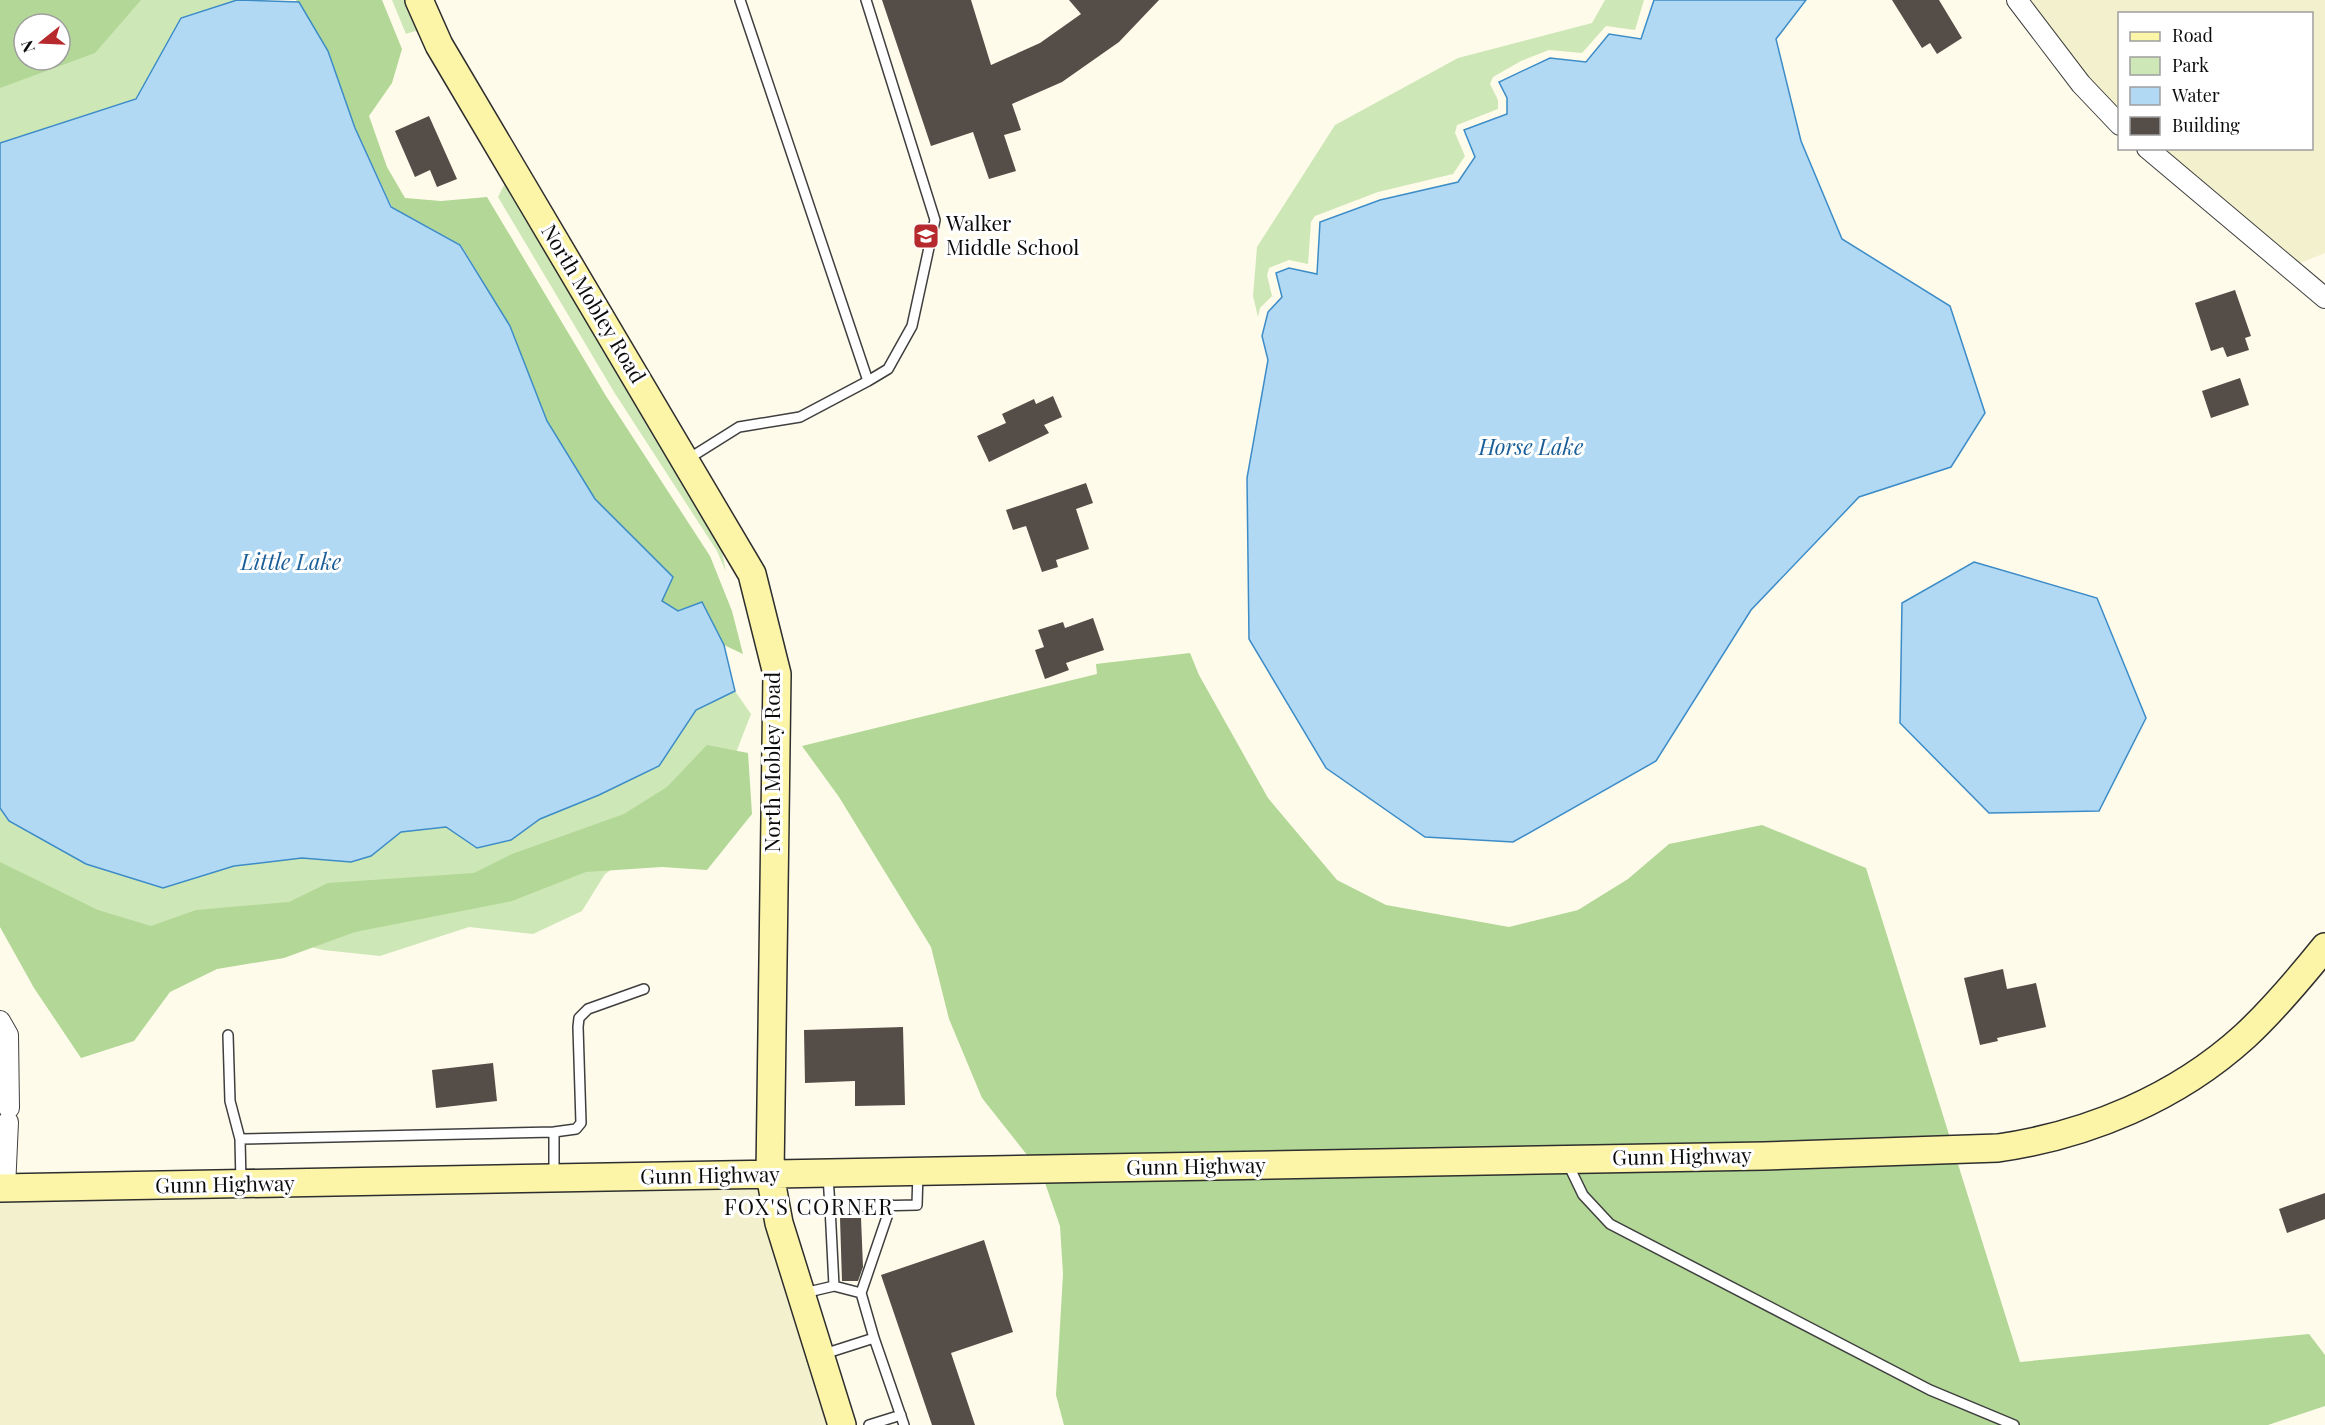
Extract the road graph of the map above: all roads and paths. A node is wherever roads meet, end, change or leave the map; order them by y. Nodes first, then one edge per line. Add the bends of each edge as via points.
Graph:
1 (419, 0) edge
2 (740, 0) edge
3 (866, 0) edge
4 (2017, 0) edge
5 (2118, 123) edge
6 (2149, 150) edge
7 (2325, 298) edge
8 (868, 381) junction
9 (685, 461) junction
10 (2325, 947) edge
11 (644, 989) dead end
12 (0, 1021) edge
13 (228, 1035) dead end
14 (5, 1085) edge
15 (554, 1132) junction
16 (240, 1138) junction
17 (1566, 1160) junction
18 (918, 1172) junction
19 (827, 1174) junction
20 (770, 1175) junction
21 (554, 1179) junction
22 (242, 1185) junction
23 (3, 1188) edge
24 (891, 1205) junction
25 (830, 1207) junction
26 (834, 1286) junction
27 (861, 1293) junction
28 (801, 1294) junction
29 (874, 1338) junction
30 (820, 1356) junction
31 (901, 1415) junction
32 (842, 1425) edge
33 (869, 1425) edge
34 (904, 1425) edge
35 (2014, 1425) edge

1 - 9 main road, North Mobley Road via 440,45
2 - 8 lane
3 - 8 lane via 935,220 912,326 888,369
4 - 5 street via 2081,84
6 - 7 street
8 - 9 lane via 800,417 740,427
9 - 20 main road, North Mobley Road via 752,574 777,674
10 - 17 main road, Gunn Highway via 2263,1019 2208,1065 2130,1110 2055,1137 2016,1146 1970,1150
11 - 15 lane via 588,1009 579,1018 581,1123 576,1129
12 - 14 street via 8,1035
13 - 16 lane via 230,1101
14 - 23 street via 8,1115
15 - 16 lane
15 - 21 lane
16 - 22 lane
17 - 18 main road, Gunn Highway
17 - 35 lane via 1583,1195 1611,1224 1930,1390
18 - 19 main road, Gunn Highway
18 - 24 lane via 917,1205
19 - 20 main road, Gunn Highway
19 - 25 lane
20 - 21 main road, Gunn Highway
20 - 28 main road, North Mobley Road via 779,1223
21 - 22 main road, Gunn Highway
22 - 23 main road, Gunn Highway
24 - 25 lane
24 - 27 lane
25 - 26 lane
26 - 27 lane
26 - 28 lane
27 - 29 lane
28 - 30 main road, North Mobley Road
29 - 30 lane
29 - 31 lane
30 - 32 main road, North Mobley Road
31 - 33 lane
31 - 34 lane

